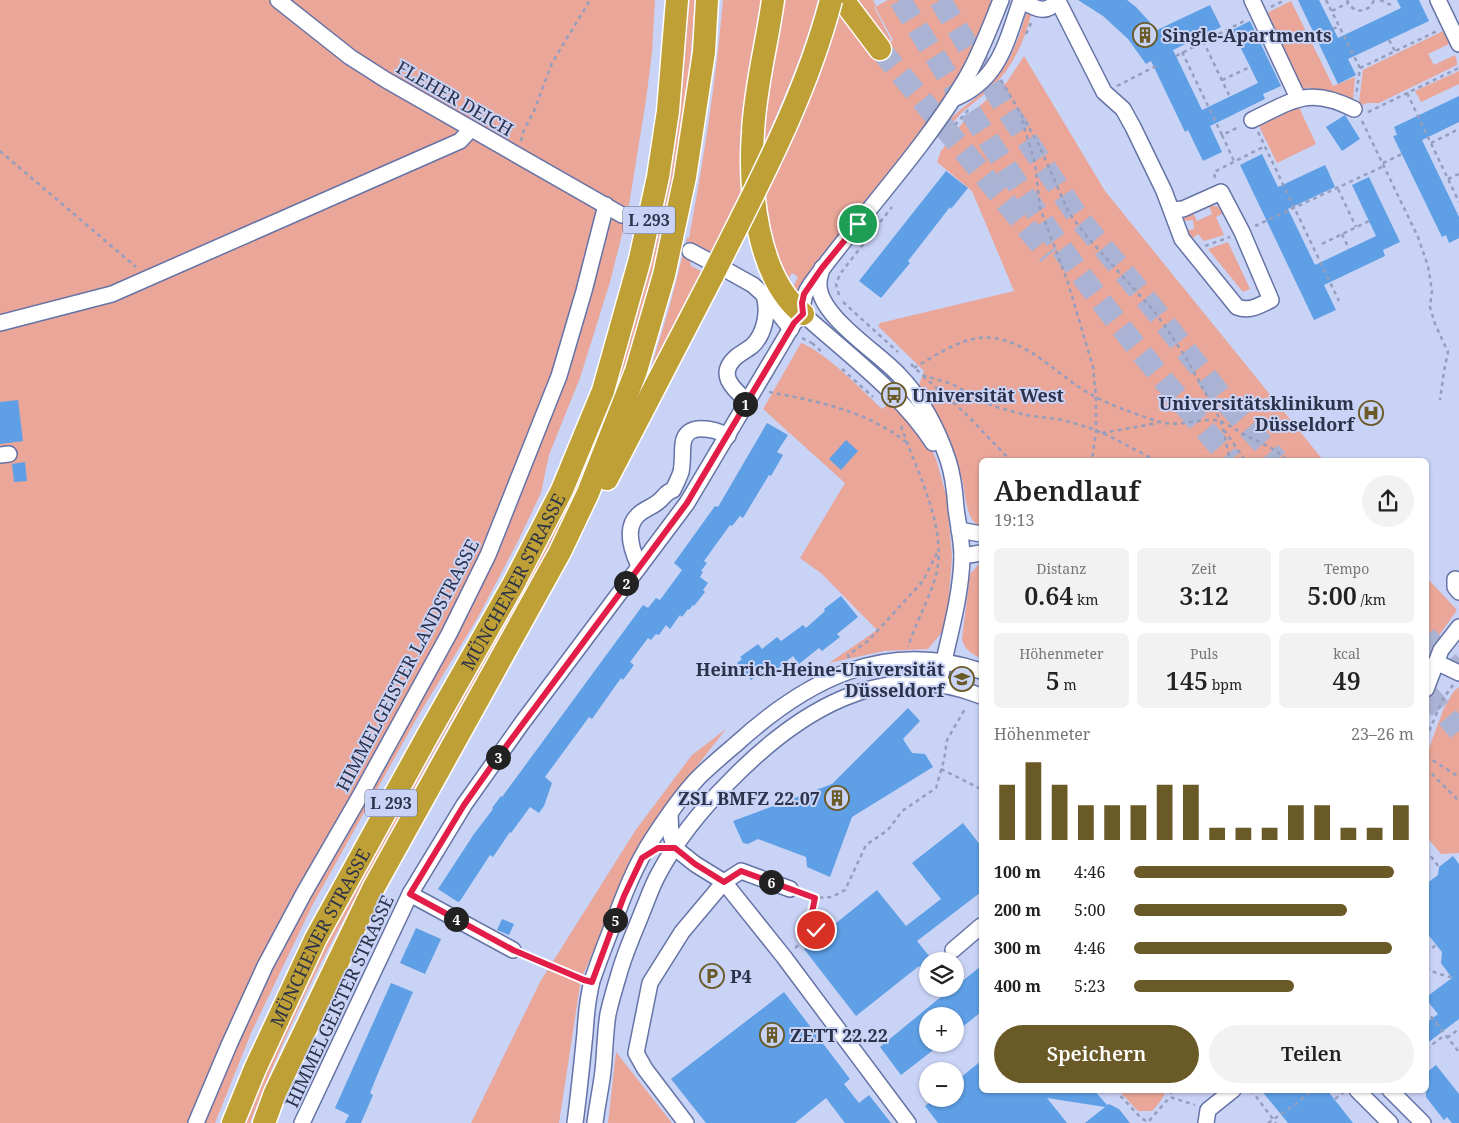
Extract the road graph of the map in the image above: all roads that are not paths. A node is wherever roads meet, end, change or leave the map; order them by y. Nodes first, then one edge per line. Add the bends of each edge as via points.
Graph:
1 (278, 0) edge
2 (666, 0) edge
3 (677, 0) edge
4 (707, 0) edge
5 (773, 0) edge
6 (831, 0) edge
7 (843, 0) edge
8 (1001, 0) edge
9 (1058, 0) edge
10 (1438, 0) edge
11 (1021, 1) edge
12 (1255, 7) edge
13 (1459, 44) edge
14 (674, 45) junction
15 (880, 49) tunnel mouth
16 (1298, 98) junction
17 (953, 99) junction
18 (1357, 112) road end
19 (1252, 120) road end
20 (471, 129) junction
21 (606, 205) junction
22 (1172, 210) junction
23 (622, 214) tunnel mouth
24 (690, 251) tunnel mouth
25 (822, 268) junction
26 (716, 269) junction
27 (764, 295) junction
28 (832, 314) junction
29 (797, 322) junction
30 (0, 323) edge
31 (751, 395) junction
32 (728, 436) junction
33 (673, 490) junction
34 (955, 495) junction
35 (659, 502) junction
36 (687, 503) junction
37 (670, 524) junction
38 (959, 530) junction
39 (979, 534) edge
40 (560, 552) junction
41 (979, 553) edge
42 (962, 556) junction
43 (639, 566) junction
44 (1459, 580) edge
45 (1459, 592) edge
46 (1459, 627) edge
47 (943, 661) junction
48 (1436, 662) junction
49 (979, 670) edge
50 (1457, 678) edge
51 (1429, 682) edge
52 (939, 684) junction
53 (978, 694) edge
54 (670, 814) junction
55 (675, 848) junction
56 (642, 858) junction
57 (724, 882) junction
58 (790, 889) road end
59 (410, 894) junction
60 (979, 928) edge
61 (513, 950) road end
62 (953, 950) dead end
63 (1229, 1093) edge
64 (1352, 1093) edge
65 (1393, 1093) edge
66 (196, 1123) edge
67 (233, 1123) edge
68 (264, 1123) edge
69 (302, 1123) edge
70 (574, 1123) edge
71 (595, 1123) edge
72 (686, 1123) edge
73 (908, 1123) edge
74 (1206, 1123) edge
75 (1390, 1123) edge
76 (1424, 1123) edge

1 - 20 street, FLEHER DEICH via 350,57
2 - 14 highway
3 - 14 highway, MÜNCHENER STRASSE / L 293
4 - 40 highway, MÜNCHENER STRASSE / L 293 via 704,52 685,178 664,275 636,371 588,493
5 - 29 highway via 752,132 755,197 758,226 775,280 789,301
6 - 26 highway, bridge via 784,130
7 - 15 highway
8 - 17 street via 979,54
9 - 11 street via 1045,10
9 - 22 street via 1104,92 1123,109 1133,127
10 - 13 street
11 - 17 street, HIMMELGEISTER STRASSE via 1005,45 991,71 968,93
12 - 16 street
14 - 67 highway, MÜNCHENER STRASSE / L 293 via 658,177 642,250 603,390 592,418 562,490 514,583 316,938
16 - 18 street via 1334,100
16 - 19 street
17 - 25 street, HIMMELGEISTER STRASSE
20 - 21 street, FLEHER DEICH
20 - 30 street via 460,141 112,294
21 - 23 street, FLEHER DEICH
21 - 66 street, HIMMELGEISTER LANDSTRASSE via 559,376 488,555 449,634 266,966
22 - 22 street via 1182,239 1237,307 1251,309 1271,300 1221,192 1183,209
24 - 26 street
25 - 28 street via 818,283 824,303
25 - 29 street, HIMMELGEISTER STRASSE via 804,294
26 - 27 street via 753,285
26 - 40 highway via 583,529
27 - 29 street
27 - 31 street via 767,304 761,333 750,347 728,364 726,372 735,391
28 - 29 street
28 - 34 street via 883,358 914,393 949,461
29 - 31 street, HIMMELGEISTER STRASSE
29 - 34 street via 911,413 934,446
31 - 32 street, HIMMELGEISTER STRASSE
32 - 33 street via 702,429 685,436 681,471
32 - 36 street, HIMMELGEISTER STRASSE
33 - 35 street
33 - 36 street
34 - 38 street
35 - 37 street via 660,510
35 - 43 street via 638,515 630,528 633,554
36 - 37 street, HIMMELGEISTER STRASSE
37 - 43 street, HIMMELGEISTER STRASSE
38 - 39 street
38 - 42 street
40 - 68 highway, MÜNCHENER STRASSE / L 293 via 374,887 275,1093
41 - 42 street
42 - 47 street via 955,614
43 - 59 street, HIMMELGEISTER STRASSE via 464,805
44 - 45 street via 1455,579
46 - 48 street
47 - 49 street
47 - 52 street
47 - 54 street via 906,660 853,669 806,691 765,717 698,778
48 - 50 street
48 - 51 street
52 - 53 street
52 - 55 street via 882,686 861,691 817,711 754,756 712,800
54 - 55 street
54 - 56 street
55 - 56 street via 658,848
55 - 57 street
55 - 71 street via 658,876 619,973 608,1014
56 - 70 street via 592,982
57 - 58 street via 741,871
57 - 72 street via 682,932 650,983 636,1053
57 - 73 street
59 - 61 street, HIMMELGEISTER STRASSE
59 - 69 street, HIMMELGEISTER STRASSE
60 - 62 street
63 - 74 street via 1208,1110
64 - 75 street
65 - 76 street

